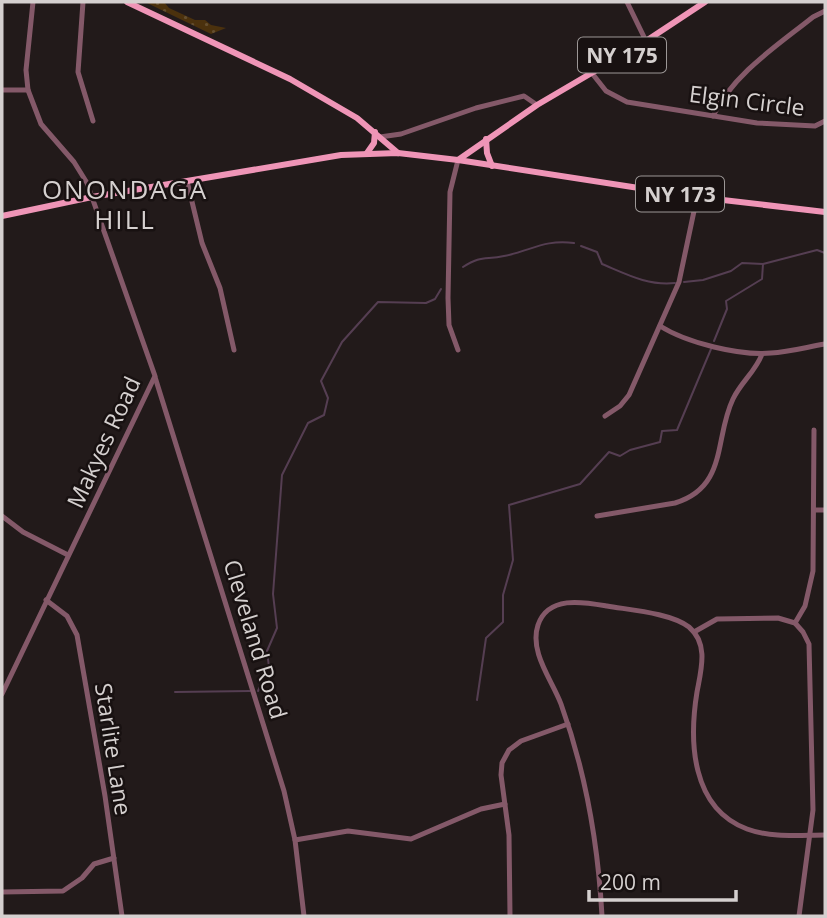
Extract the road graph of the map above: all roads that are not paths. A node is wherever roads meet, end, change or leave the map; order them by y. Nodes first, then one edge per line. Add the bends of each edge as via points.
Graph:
1 (33, 2) edge
2 (83, 2) edge
3 (127, 2) edge
4 (627, 2) edge
5 (705, 2) edge
6 (825, 11) edge
7 (646, 41) junction
8 (591, 72) junction
9 (2, 90) edge
10 (28, 90) junction
11 (537, 105) junction
12 (713, 116) junction
13 (93, 121) dead end
14 (825, 121) edge
15 (377, 134) junction
16 (486, 139) junction
17 (367, 153) junction
18 (398, 153) junction
19 (458, 160) junction
20 (492, 166) junction
21 (187, 181) junction
22 (92, 197) junction
23 (696, 197) junction
24 (825, 212) edge
25 (2, 216) edge
26 (660, 326) junction
27 (825, 344) edge
28 (234, 349) dead end
29 (458, 350) dead end
30 (762, 354) junction
31 (155, 376) junction
32 (605, 416) dead end
33 (814, 430) dead end
34 (814, 510) junction
35 (825, 510) edge
36 (2, 516) edge
37 (597, 516) dead end
38 (68, 555) junction
39 (46, 600) junction
40 (795, 623) junction
41 (694, 632) junction
42 (2, 694) edge
43 (568, 724) junction
44 (505, 804) junction
45 (811, 835) junction
46 (825, 835) edge
47 (295, 840) junction
48 (114, 858) junction
49 (2, 892) edge
50 (122, 916) edge
51 (304, 916) edge
52 (510, 916) edge
53 (602, 916) edge
54 (799, 916) edge

1 - 10 street
2 - 13 street via 78,72
3 - 15 main road via 290,79
4 - 7 street
5 - 7 main road, NY 175
6 - 12 street via 739,79
7 - 8 main road, NY 175
8 - 11 main road, NY 175
8 - 12 street, Elgin Circle via 606,91 627,102
9 - 10 street
10 - 22 street, Makyes Road via 41,124 74,162
11 - 15 street via 524,96 401,134
11 - 16 main road, NY 175
12 - 14 street, Elgin Circle via 794,126
15 - 17 main road
15 - 18 main road
16 - 19 main road, NY 175
16 - 20 main road
17 - 18 main road
17 - 21 main road
18 - 19 main road, NY 173
19 - 20 main road, NY 173
19 - 29 street via 450,192 448,298 449,325
20 - 23 main road, NY 173
21 - 22 main road
21 - 28 street
22 - 25 main road
22 - 31 street, Makyes Road
23 - 24 main road, NY 173
23 - 26 street via 680,282
26 - 30 street via 688,339
26 - 32 street via 629,395
27 - 30 street
30 - 37 street via 731,403 716,464 698,492 675,503
31 - 38 street, Makyes Road
31 - 47 street, Cleveland Road via 260,710
33 - 34 street
34 - 35 street
34 - 40 street via 810,592
36 - 38 street
38 - 39 street, Makyes Road
39 - 42 street, Makyes Road
39 - 48 street, Starlite Lane via 67,616 77,635
40 - 41 street via 733,617 717,619
40 - 45 street via 809,644 814,774
41 - 43 street via 662,617 585,602 569,601 546,613 538,625 537,649
41 - 45 street via 703,659 693,738 704,789 718,809 747,829
43 - 44 street via 509,750 501,775
43 - 53 street via 587,794
44 - 47 street via 481,809 411,839 348,831
44 - 52 street
45 - 46 street
45 - 54 street
47 - 51 street, Cleveland Road
48 - 49 street via 94,864 63,891
48 - 50 street, Starlite Lane

